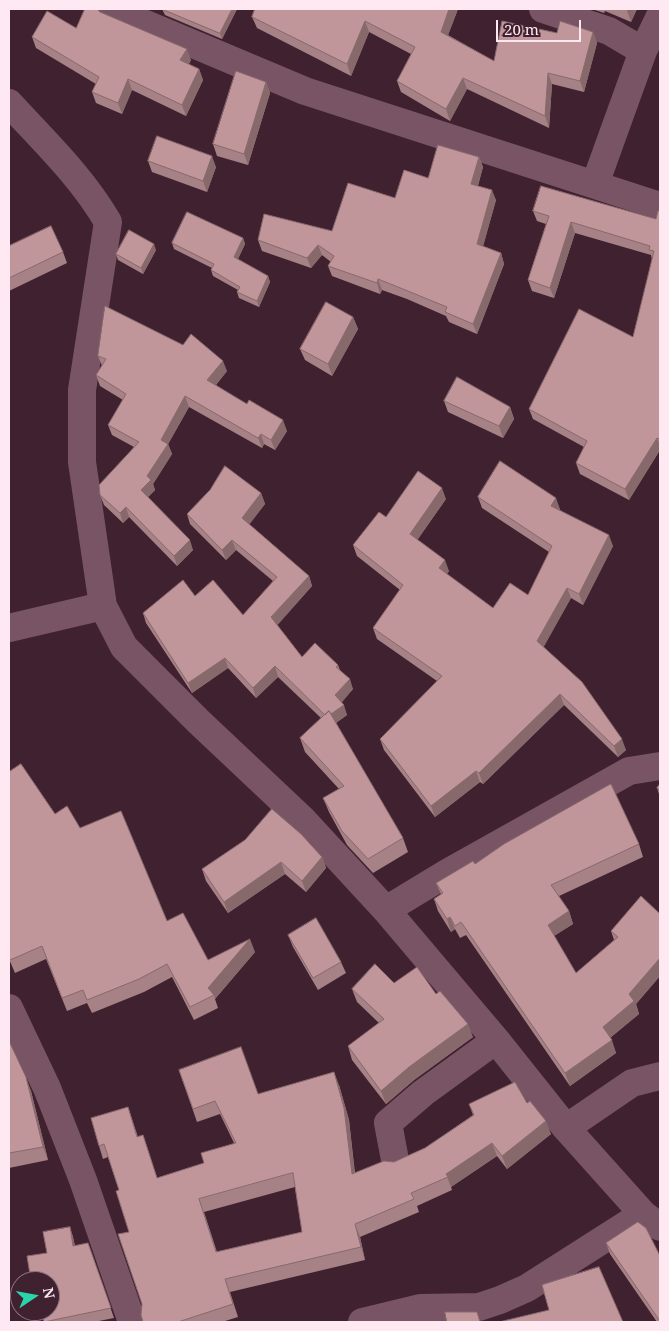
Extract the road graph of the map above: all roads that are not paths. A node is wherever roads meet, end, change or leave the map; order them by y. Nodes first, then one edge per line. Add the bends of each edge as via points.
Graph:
1 (110, 9) edge
2 (543, 9) edge
3 (660, 16) edge
4 (643, 51) junction
5 (9, 103) edge
6 (595, 184) junction
7 (660, 206) edge
8 (103, 606) junction
9 (9, 628) edge
10 (660, 766) edge
11 (386, 910) junction
12 (9, 1008) edge
13 (496, 1040) junction
14 (660, 1076) edge
15 (566, 1128) junction
16 (395, 1160) edge
17 (652, 1220) edge
18 (132, 1322) edge
19 (362, 1322) edge

1 - 6 street via 305,91
2 - 4 street via 610,31
3 - 4 street
4 - 6 street
5 - 8 street via 70,168 95,199 108,222 82,390 82,462
6 - 7 street
8 - 9 street
8 - 11 street via 124,647 303,820
10 - 11 street via 630,771 446,872
11 - 13 street
12 - 18 street via 47,1088
13 - 15 street
13 - 16 street via 424,1092 388,1123
14 - 15 street via 632,1083
15 - 17 street
17 - 19 street via 500,1300 478,1306 420,1308

